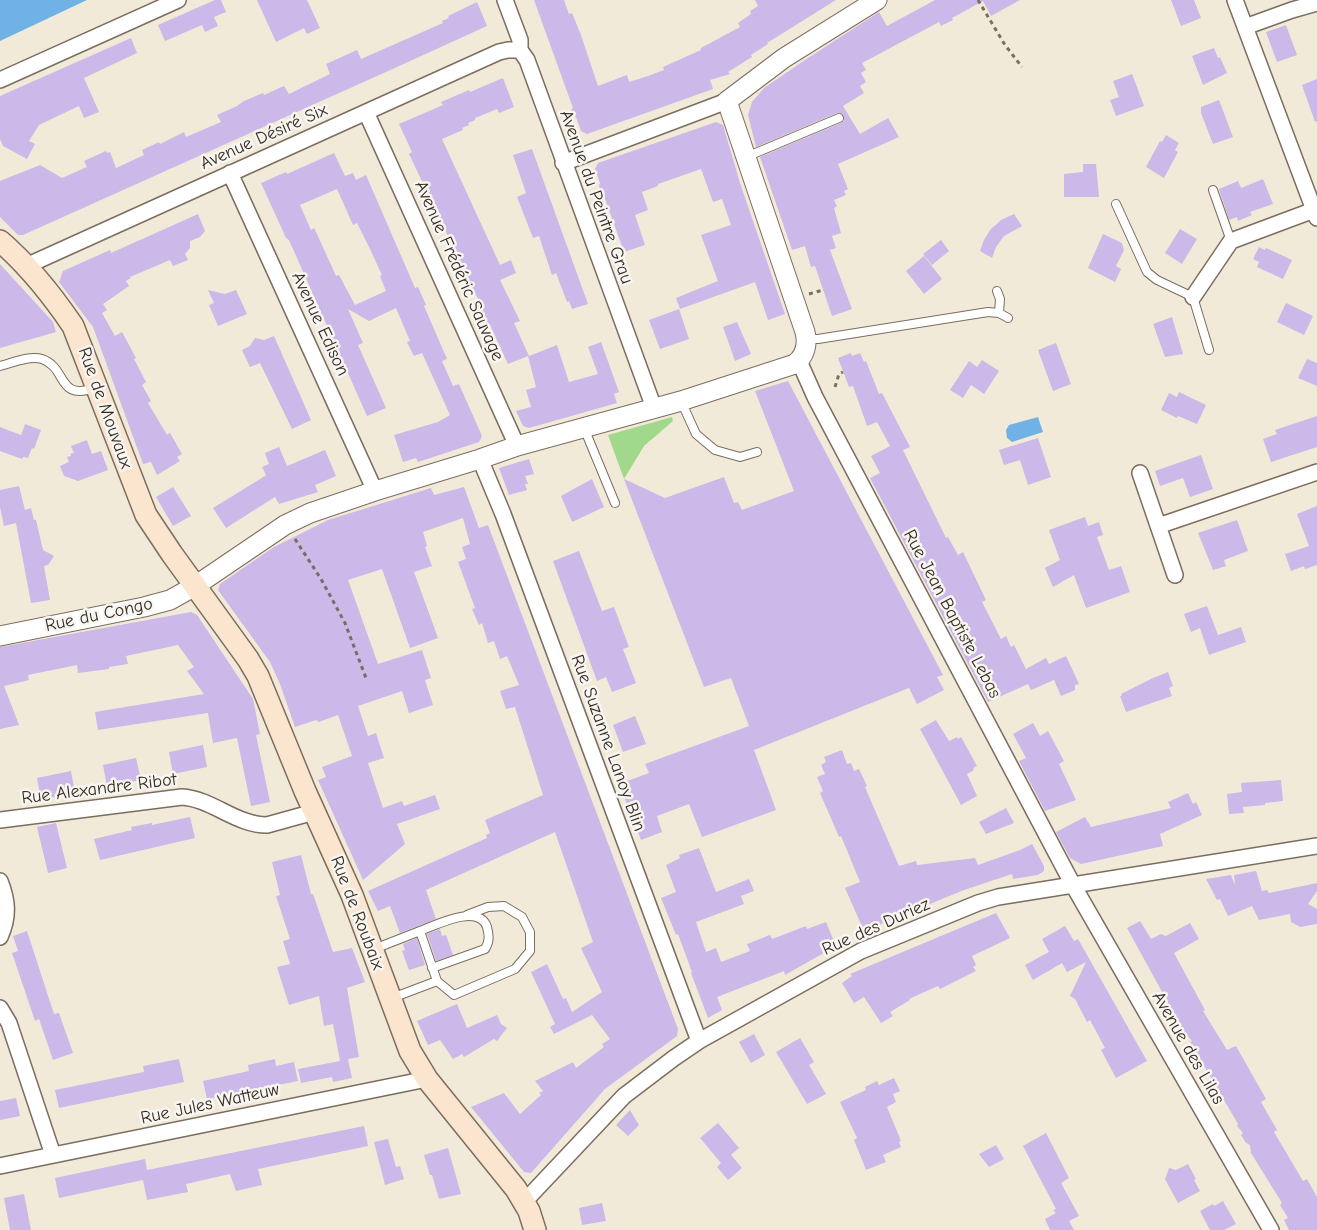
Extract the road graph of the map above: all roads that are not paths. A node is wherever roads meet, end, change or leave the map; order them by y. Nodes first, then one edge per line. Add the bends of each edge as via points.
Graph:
1 (178, 0) edge
2 (505, 0) edge
3 (877, 0) edge
4 (1235, 0) edge
5 (1317, 3) edge
6 (1245, 27) junction
7 (520, 50) junction
8 (0, 80) edge
9 (727, 101) junction
10 (366, 112) junction
11 (839, 118) dead end
12 (746, 157) junction
13 (563, 163) junction
14 (230, 173) junction
15 (1213, 190) dead end
16 (1116, 204) dead end
17 (1315, 214) edge
18 (1231, 241) junction
19 (2, 246) edge
20 (26, 266) junction
21 (997, 291) dead end
22 (1193, 297) junction
23 (999, 313) junction
24 (1008, 318) dead end
25 (807, 339) junction
26 (1209, 350) dead end
27 (799, 361) junction
28 (0, 366) edge
29 (97, 388) junction
30 (680, 401) junction
31 (654, 408) junction
32 (584, 428) junction
33 (517, 446) junction
34 (757, 452) dead end
35 (480, 459) junction
36 (1317, 472) edge
37 (1140, 473) dead end
38 (375, 491) junction
39 (615, 503) dead end
40 (1158, 526) junction
41 (1175, 575) dead end
42 (195, 586) junction
43 (0, 636) edge
44 (314, 812) junction
45 (0, 820) edge
46 (1317, 846) edge
47 (0, 881) edge
48 (1073, 884) junction
49 (467, 915) junction
50 (420, 930) junction
51 (0, 937) edge
52 (373, 949) junction
53 (432, 968) junction
54 (437, 982) junction
55 (390, 999) junction
56 (0, 1008) edge
57 (699, 1041) junction
58 (428, 1079) junction
59 (53, 1155) junction
60 (0, 1166) edge
61 (524, 1202) junction
62 (535, 1230) edge
63 (1271, 1230) edge

1 - 8 street
2 - 7 street, Avenue du Peintre Grau via 520,40
3 - 9 street via 784,58
4 - 6 street
5 - 6 street
6 - 17 street
7 - 10 street, Avenue Désiré Six via 499,52
7 - 13 street, Avenue du Peintre Grau via 527,60
9 - 12 street
9 - 13 street
10 - 14 street, Avenue Désiré Six
10 - 33 street, Avenue Frédéric Sauvage
11 - 12 lane
12 - 25 street
13 - 31 street, Avenue du Peintre Grau
14 - 20 street, Avenue Désiré Six
14 - 38 street, Avenue Edison
15 - 18 lane
16 - 22 lane via 1147,272
17 - 18 street
18 - 22 street
19 - 20 main road, Rue de Mouvaux
20 - 29 main road, Rue de Mouvaux via 73,326
21 - 23 lane
22 - 26 lane
23 - 24 lane
23 - 25 lane
25 - 27 street
27 - 30 street, Rue du Congo
27 - 48 street, Rue Jean Baptiste Lebas
28 - 29 lane via 33,358 43,359 72,390 81,392
29 - 42 main road, Rue de Mouvaux via 146,515
30 - 31 street, Rue du Congo
30 - 34 lane via 696,434 715,450 740,457
31 - 32 street, Rue du Congo
32 - 33 street, Rue du Congo
32 - 39 lane
33 - 35 street, Rue du Congo
35 - 38 street, Rue du Congo
35 - 57 street, Rue Suzanne Lanoy Blin
36 - 40 street
37 - 40 street
38 - 42 street, Rue du Congo via 315,510 285,525
40 - 41 street
42 - 43 street, Rue du Congo via 158,604
42 - 44 main road, Rue de Roubaix via 258,676
44 - 45 street, Rue Alexandre Ribot via 260,825 202,801 182,797
44 - 52 main road, Rue de Roubaix
46 - 48 street, Rue des Duriez
47 - 51 street via 8,913
48 - 57 street, Rue des Duriez via 988,900 894,936 837,963
48 - 63 street, Avenue des Lilas
49 - 50 lane
49 - 53 lane via 478,916 485,923 489,935 485,949
49 - 54 lane via 488,907 504,906 522,917 530,932 530,951 515,969 454,995
50 - 52 lane
50 - 53 lane
52 - 55 main road, Rue de Roubaix
53 - 54 lane
54 - 55 lane
55 - 58 main road, Rue de Roubaix via 410,1051
56 - 59 street via 9,1023
57 - 61 street, Rue des Duriez via 614,1104
58 - 59 street, Rue Jules Watteuw
58 - 61 main road, Rue de Roubaix
59 - 60 street, Rue Jules Watteuw
61 - 62 main road, Rue de Roubaix

